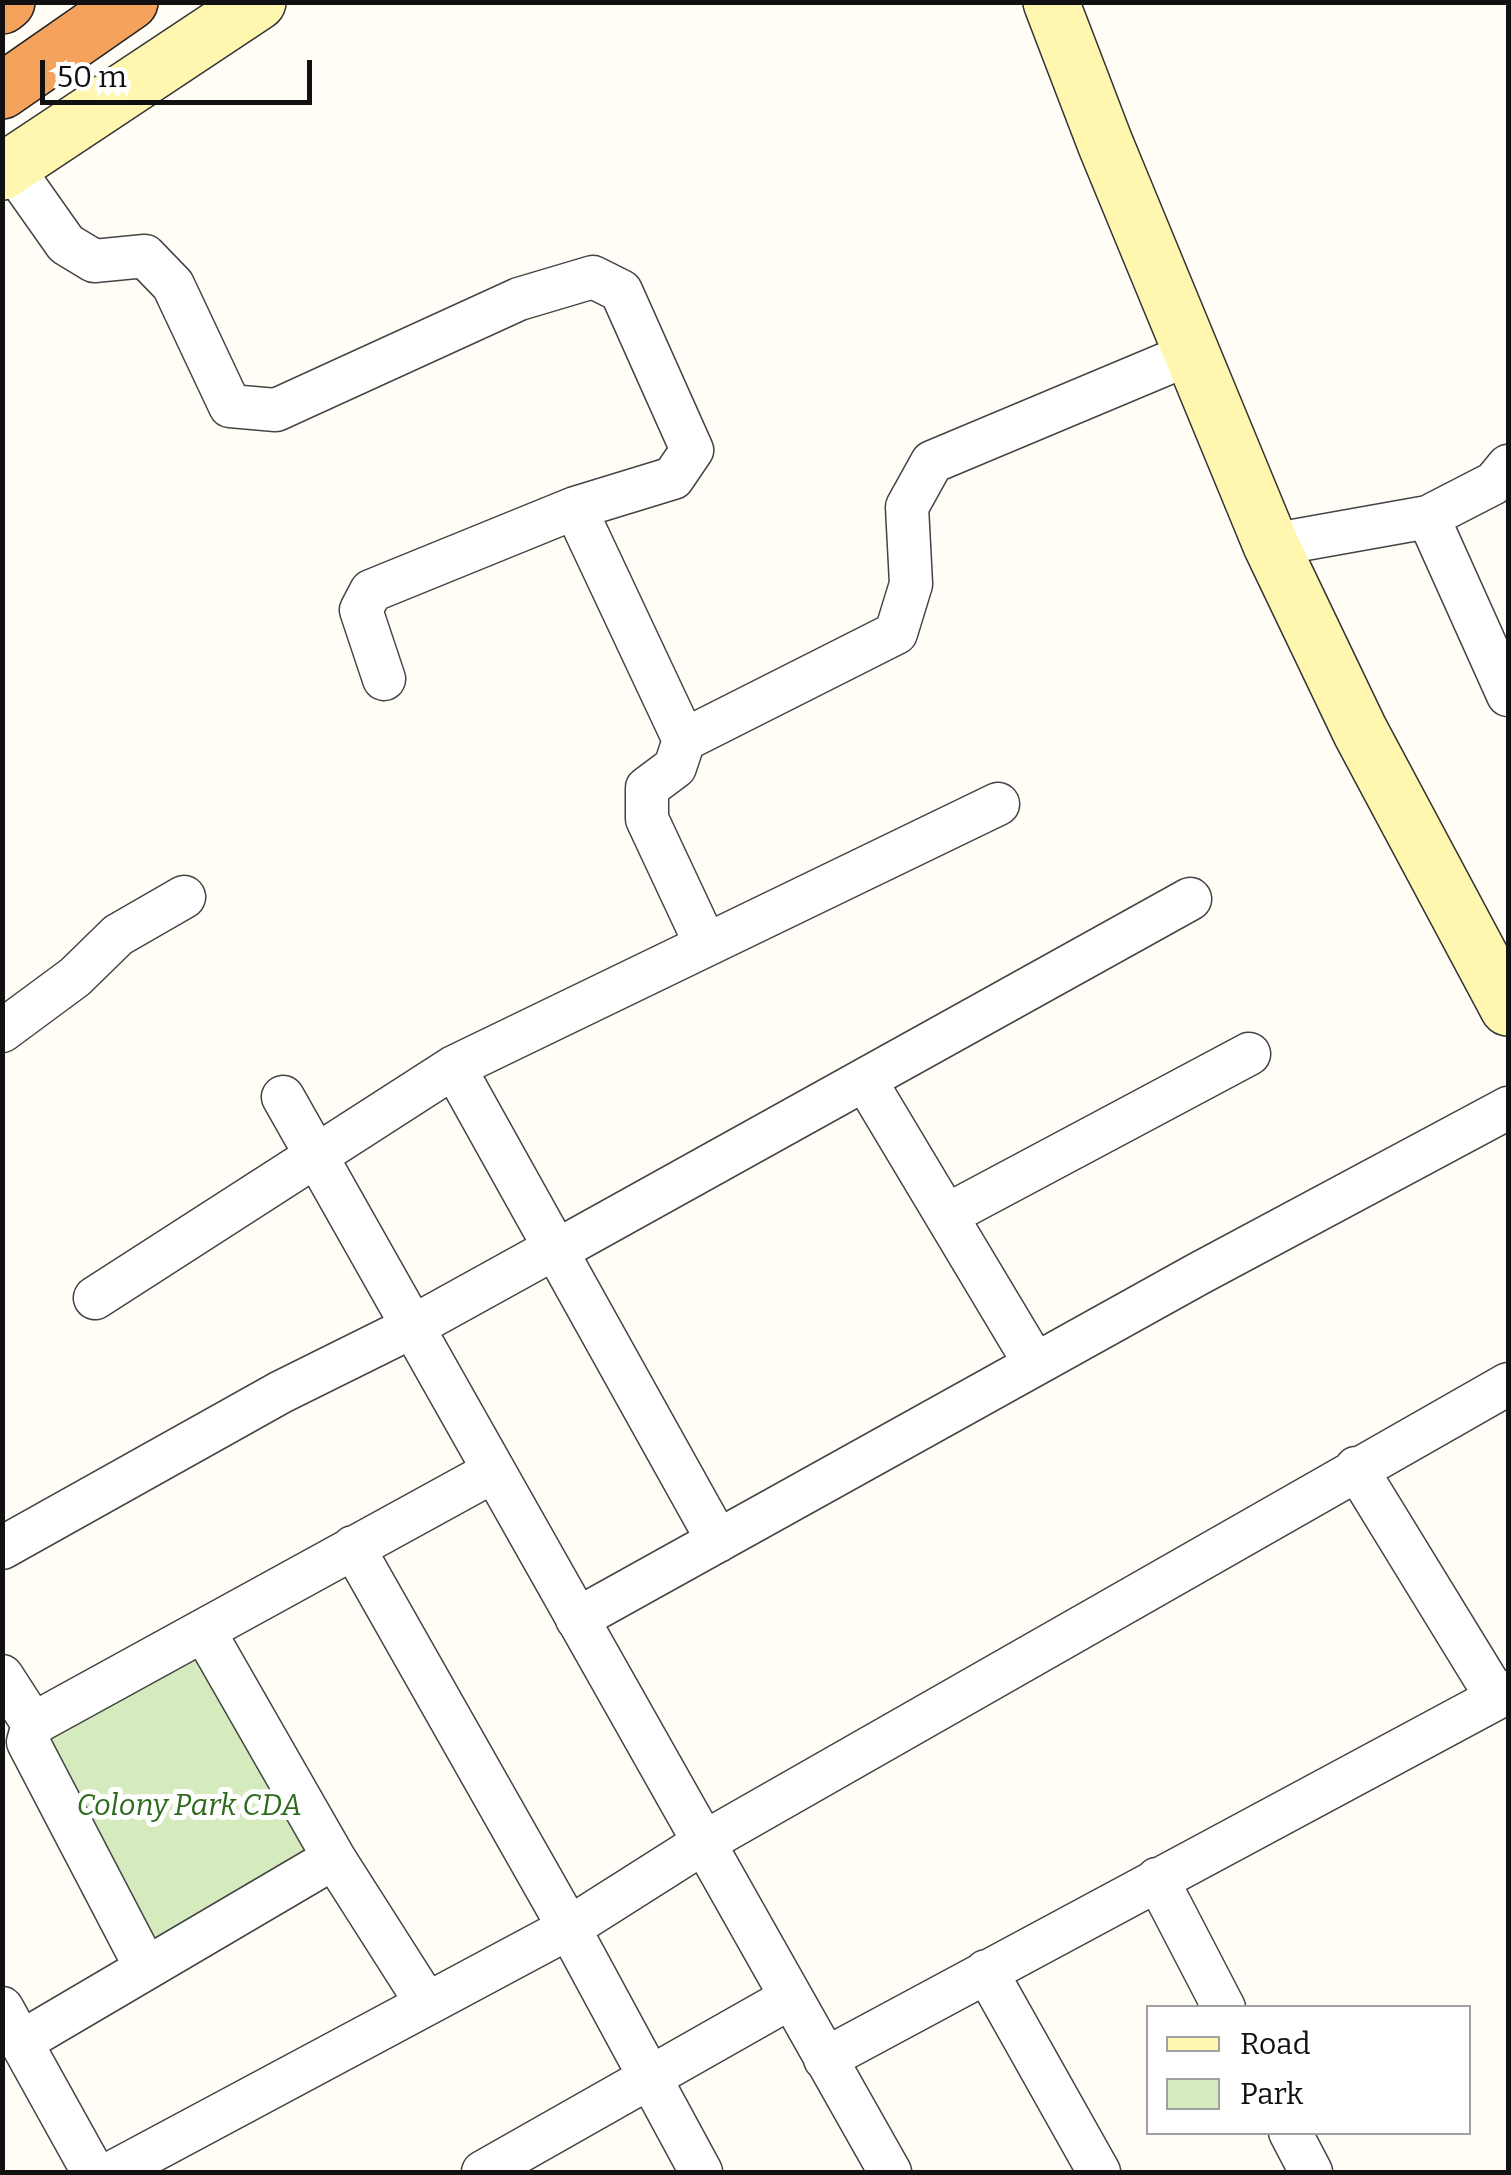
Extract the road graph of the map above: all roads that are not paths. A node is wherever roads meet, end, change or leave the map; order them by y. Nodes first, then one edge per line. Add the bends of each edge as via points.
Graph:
1 (130, 2) edge
2 (258, 2) edge
3 (1051, 2) edge
4 (2, 91) edge
5 (7, 169) edge
6 (1192, 354) junction
7 (1508, 466) edge
8 (575, 508) junction
9 (1428, 517) junction
10 (1271, 545) junction
11 (384, 678) dead end
12 (1508, 695) edge
13 (684, 740) junction
14 (998, 804) dead end
15 (184, 897) dead end
16 (1190, 899) dead end
17 (706, 945) junction
18 (1508, 1008) edge
19 (2, 1031) edge
20 (1249, 1054) dead end
21 (454, 1068) junction
22 (865, 1080) junction
23 (283, 1096) dead end
24 (1508, 1108) edge
25 (316, 1155) junction
26 (946, 1215) junction
27 (554, 1248) junction
28 (95, 1298) dead end
29 (412, 1326) junction
30 (1035, 1364) junction
31 (1508, 1384) edge
32 (1356, 1468) junction
33 (494, 1471) junction
34 (718, 1540) junction
35 (2, 1548) edge
36 (352, 1548) junction
37 (577, 1620) junction
38 (204, 1630) junction
39 (2, 1676) edge
40 (1503, 1695) edge
41 (18, 1733) edge
42 (703, 1843) junction
43 (334, 1858) junction
44 (1157, 1879) junction
45 (568, 1928) junction
46 (146, 1968) junction
47 (986, 1971) junction
48 (790, 1998) junction
49 (427, 2004) junction
50 (1222, 2005) edge
51 (12, 2025) edge
52 (825, 2059) junction
53 (649, 2078) junction
54 (1292, 2135) edge
55 (92, 2172) edge
56 (112, 2172) edge
57 (483, 2172) edge
58 (701, 2172) edge
59 (890, 2172) edge
60 (1099, 2172) edge
61 (1311, 2172) edge

1 - 4 highway
2 - 5 street
3 - 6 street
5 - 8 street via 66,244 94,261 145,256 173,285 230,406 276,410 519,299 593,276 621,292 692,450 673,478
6 - 10 street
6 - 13 street via 932,462 906,507 911,584 896,633
7 - 9 street via 1494,483
8 - 11 street via 371,592 361,610
8 - 13 street
9 - 10 street
9 - 12 street
10 - 18 street via 1360,731
13 - 17 street via 675,767 647,788 647,818
14 - 17 street
15 - 19 street via 118,935 76,977
16 - 22 street
17 - 21 street
20 - 26 street
21 - 25 street
21 - 27 street
22 - 26 street
22 - 27 street
23 - 25 street
24 - 30 street
25 - 28 street
25 - 29 street
26 - 30 street
27 - 29 street
27 - 34 street
29 - 33 street
29 - 35 street
30 - 34 street
31 - 32 street
32 - 40 street
32 - 42 street
33 - 36 street
33 - 37 street
34 - 37 street
36 - 38 street
36 - 45 street
37 - 42 street
38 - 41 street
38 - 43 street
39 - 41 street
40 - 44 street
41 - 46 street
42 - 45 street
42 - 48 street
43 - 46 street
43 - 49 street
44 - 47 street
44 - 50 street
45 - 49 street
45 - 53 street
46 - 51 street
47 - 52 street
47 - 60 street
48 - 52 street
48 - 53 street
49 - 56 street
51 - 55 street
52 - 59 street
53 - 57 street
53 - 58 street
54 - 61 street

